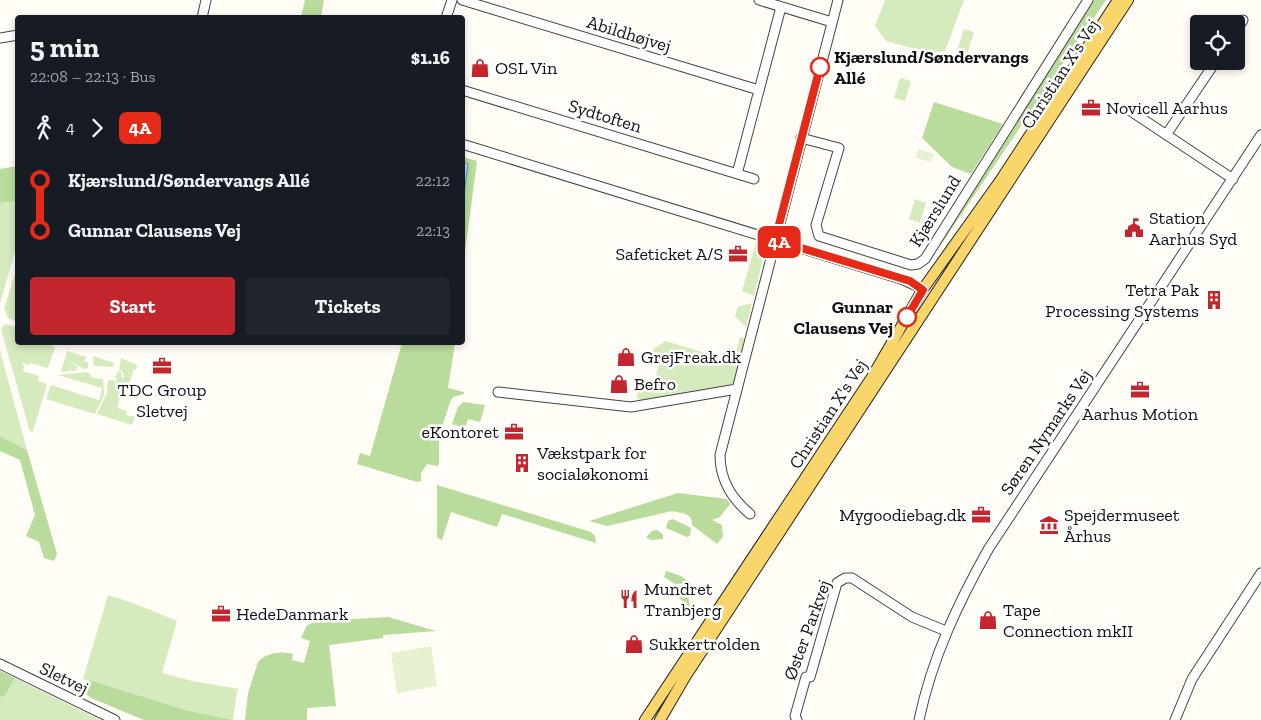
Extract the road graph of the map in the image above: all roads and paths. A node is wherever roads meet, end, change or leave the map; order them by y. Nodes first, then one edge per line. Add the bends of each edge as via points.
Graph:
1 (206, 0) edge
2 (452, 0) edge
3 (462, 0) edge
4 (759, 0) edge
5 (838, 0) edge
6 (1088, 0) edge
7 (1118, 0) edge
8 (1128, 0) edge
9 (781, 7) junction
10 (203, 15) edge
11 (447, 15) edge
12 (832, 22) junction
13 (15, 36) edge
14 (0, 38) edge
15 (1210, 70) edge
16 (758, 90) junction
17 (465, 91) edge
18 (1128, 110) dead end
19 (1166, 135) junction
20 (1261, 135) edge
21 (801, 138) junction
22 (465, 145) edge
23 (737, 174) junction
24 (754, 179) dead end
25 (1233, 179) junction
26 (775, 240) junction
27 (942, 284) junction
28 (923, 290) junction
29 (879, 381) junction
30 (737, 389) junction
31 (498, 392) dead end
32 (750, 514) dead end
33 (1261, 573) edge
34 (946, 631) junction
35 (0, 664) edge
36 (115, 720) edge
37 (645, 720) edge
38 (660, 720) edge
39 (797, 720) edge
40 (919, 720) edge
41 (1175, 720) edge

1 - 10 street
2 - 11 street
3 - 16 street, Abildhøjvej
4 - 9 street
5 - 12 street
6 - 21 street, Kjærslund via 925,259 918,264 911,266 819,236 816,224 838,148
7 - 28 main road, Christian X's Vej via 1000,181
8 - 27 main road, Christian X's Vej
9 - 12 street
9 - 16 street
12 - 21 street
13 - 14 street
15 - 19 street
16 - 23 street
17 - 23 street, Sydtoften
18 - 19 street
19 - 25 street
20 - 25 street, Søren Nymarks Vej
21 - 26 street
22 - 26 street
23 - 24 street, Sydtoften
25 - 34 street, Søren Nymarks Vej via 989,548
26 - 28 street via 901,278
26 - 30 street
27 - 28 main road via 932,290
27 - 29 main road, Christian X's Vej
28 - 29 main road via 924,300
28 - 37 main road, Christian X's Vej via 872,377
29 - 38 main road, Christian X's Vej
30 - 31 street via 631,407
30 - 32 street via 720,460 722,477 732,497
33 - 41 street via 1192,679
34 - 39 street, Øster Parkvej via 912,617 852,578 845,578 837,583 810,676 806,677 795,716
34 - 40 street, Søren Nymarks Vej
35 - 36 street, Sletvej

